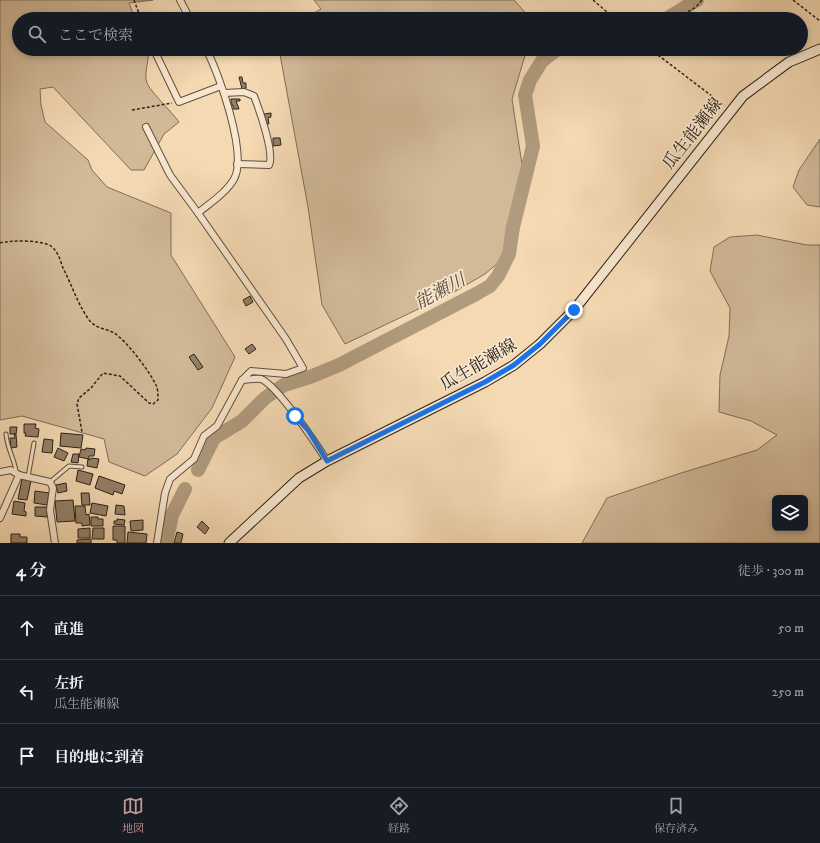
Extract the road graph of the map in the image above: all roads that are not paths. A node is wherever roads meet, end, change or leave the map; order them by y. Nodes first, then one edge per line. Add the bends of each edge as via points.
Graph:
1 (180, 0) edge
2 (186, 12) edge
3 (820, 49) edge
4 (808, 54) edge
5 (157, 56) edge
6 (209, 56) edge
7 (803, 56) edge
8 (221, 86) junction
9 (224, 93) junction
10 (146, 127) dead end
11 (237, 164) junction
12 (198, 213) junction
13 (242, 380) junction
14 (6, 434) dead end
15 (34, 443) dead end
16 (327, 461) junction
17 (82, 467) dead end
18 (0, 472) edge
19 (18, 474) junction
20 (28, 477) junction
21 (50, 482) junction
22 (0, 518) edge
23 (55, 543) edge
24 (157, 543) edge
25 (229, 543) edge

1 - 2 street
3 - 4 main road, 瓜生能瀬線
5 - 8 street via 179,102
6 - 8 street
7 - 16 main road, 瓜生能瀬線 via 789,62 743,96 730,110 574,310 540,344 514,365 485,382
8 - 9 street
9 - 11 street via 238,152
9 - 11 street via 244,92 254,96 271,161 268,166
10 - 12 street via 170,175
11 - 12 street via 234,179 219,196
12 - 13 street via 286,339 303,368 286,374 251,370
13 - 16 street via 260,379 272,386 308,430
13 - 24 street via 217,426 204,436 194,459 170,480 165,492
14 - 19 lane via 8,452
15 - 20 lane
16 - 25 main road, 瓜生能瀬線 via 299,478
17 - 21 lane via 69,466
18 - 19 street via 10,470
19 - 20 street
19 - 22 street
20 - 21 street
21 - 23 street via 53,488 50,510

